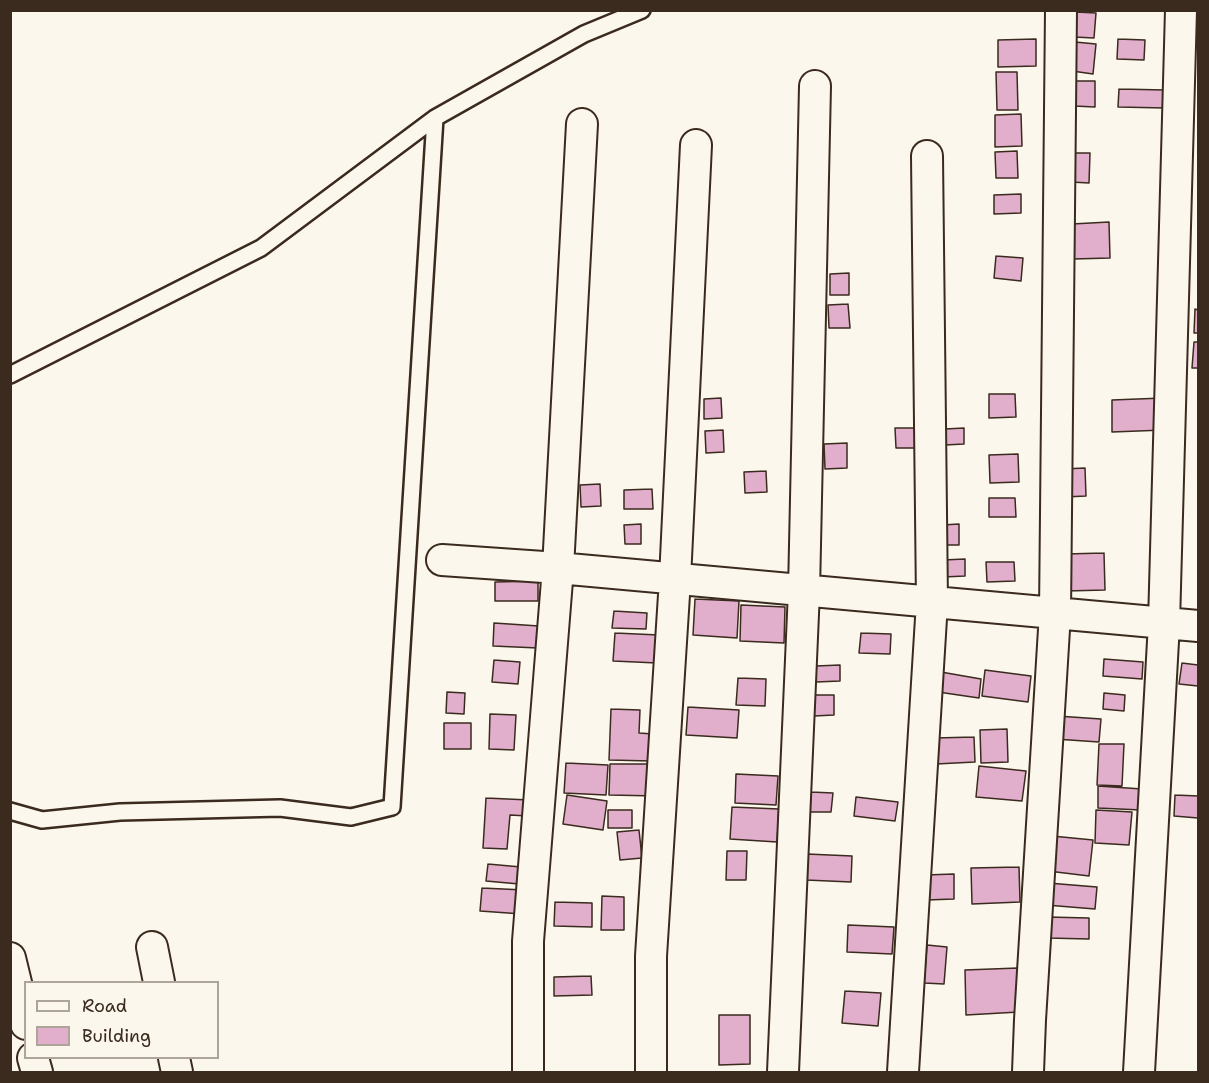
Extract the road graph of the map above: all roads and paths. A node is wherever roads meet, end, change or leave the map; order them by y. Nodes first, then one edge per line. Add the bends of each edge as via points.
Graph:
1 (642, 10) edge
2 (1061, 10) edge
3 (1181, 10) edge
4 (815, 86) dead end
5 (435, 118) junction
6 (582, 124) dead end
7 (696, 145) dead end
8 (927, 156) dead end
9 (10, 375) edge
10 (442, 560) dead end
11 (558, 568) junction
12 (675, 579) junction
13 (804, 591) junction
14 (932, 602) junction
15 (1055, 613) junction
16 (1164, 623) junction
17 (1198, 626) edge
18 (10, 811) edge
19 (152, 947) dead end
20 (10, 958) edge
21 (159, 981) edge
22 (24, 1016) edge
23 (528, 1072) edge
24 (651, 1072) edge
25 (783, 1072) edge
26 (903, 1072) edge
27 (1028, 1072) edge
28 (1139, 1072) edge

1 - 5 lane via 584,34
2 - 15 street
3 - 16 street
4 - 13 street
5 - 9 lane via 261,248
5 - 18 lane via 392,807 351,817 280,808 120,812 42,820
6 - 11 street
7 - 12 street
8 - 14 street
10 - 11 street
11 - 12 street
11 - 23 street via 528,941
12 - 13 street
12 - 24 street via 651,956
13 - 14 street
13 - 25 street
14 - 15 street
14 - 26 street
15 - 16 street
15 - 27 street
16 - 17 street
16 - 28 street
19 - 21 street
20 - 22 street

